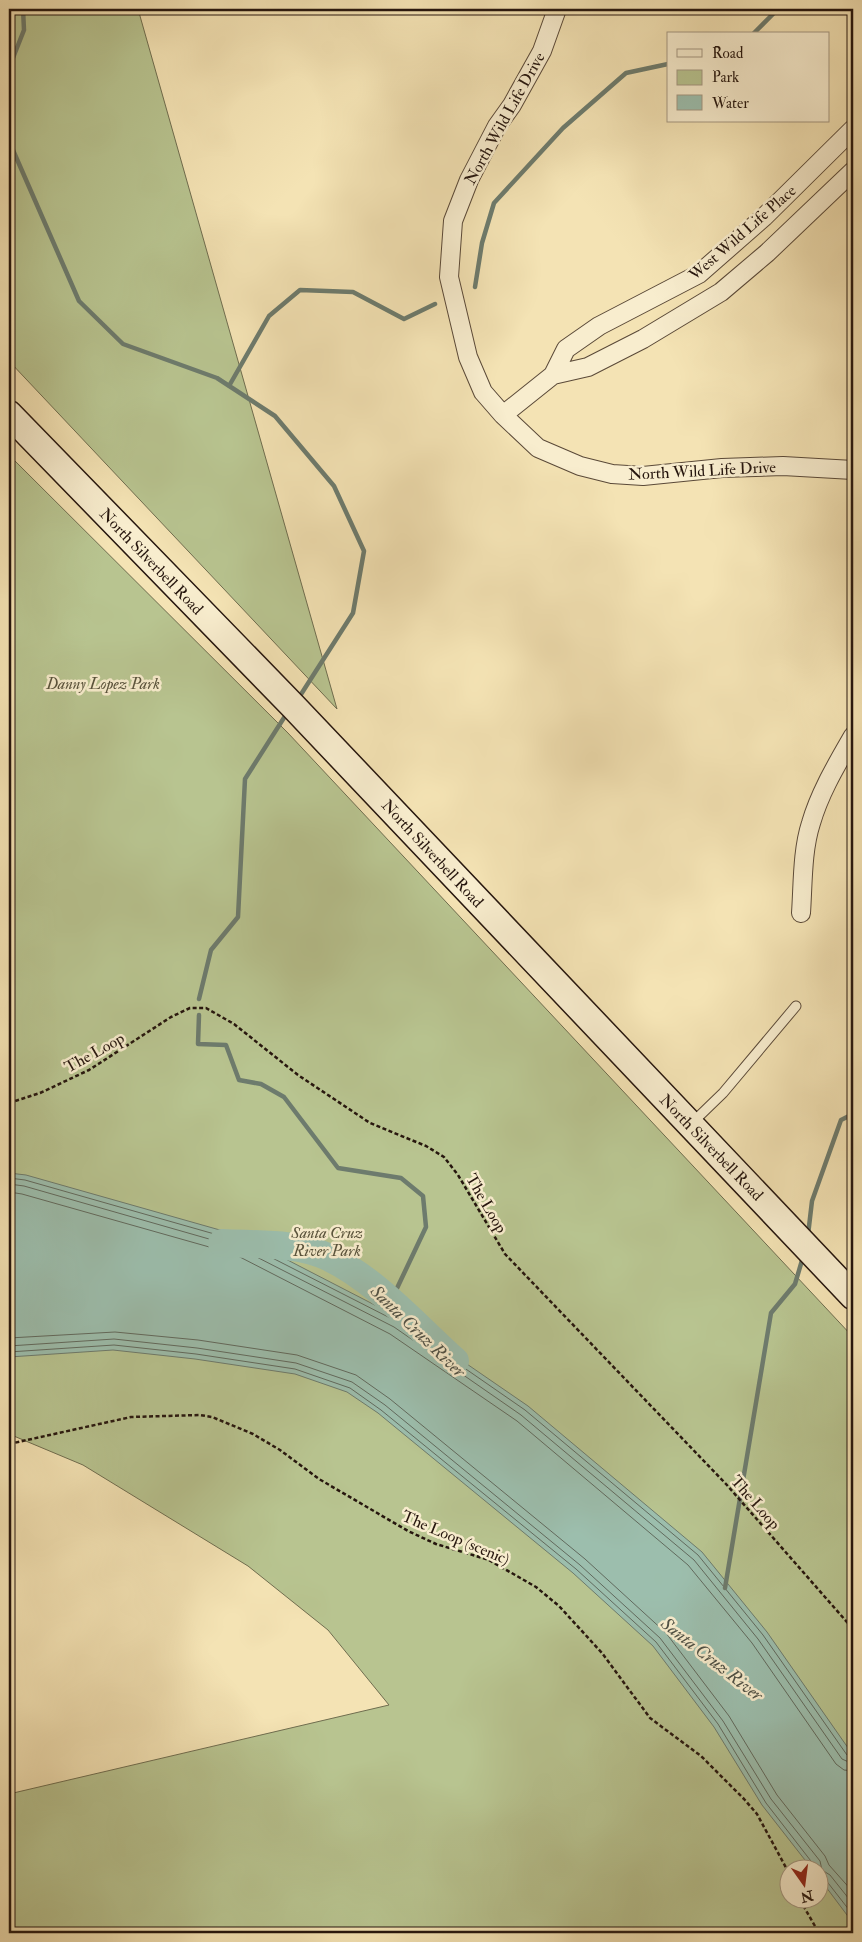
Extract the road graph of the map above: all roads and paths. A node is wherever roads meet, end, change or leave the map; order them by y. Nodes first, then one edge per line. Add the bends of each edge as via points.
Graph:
1 (556, 9) edge
2 (853, 129) edge
3 (853, 171) edge
4 (553, 375) junction
5 (9, 414) edge
6 (503, 416) junction
7 (853, 470) edge
8 (853, 736) edge
9 (801, 913) dead end
10 (796, 1006) dead end
11 (9, 1103) edge
12 (690, 1124) junction
13 (853, 1296) edge
14 (9, 1444) edge
15 (853, 1629) edge
16 (782, 1860) edge
17 (806, 1910) edge
18 (819, 1933) edge

1 - 6 street, North Wild Life Drive via 542,51 489,141 453,221 449,278 457,317 468,357 483,392
2 - 4 street, West Wild Life Place via 764,217 699,274 599,326 566,349
3 - 4 street, West Wild Life Place via 767,253 720,292 643,339 588,367
4 - 6 street, West Wild Life Place
5 - 12 main road, North Silverbell Road via 293,706
6 - 7 street, North Wild Life Drive via 538,448 580,466 612,474 643,476 782,466
8 - 9 street via 835,767 810,825
10 - 12 lane via 723,1093
11 - 15 path, The Loop via 40,1093 89,1070 190,1008 206,1008 234,1024 298,1074 370,1123 444,1157 458,1174 505,1254 708,1464
12 - 13 main road, North Silverbell Road
14 - 16 path, The Loop (scenic) via 131,1417 212,1417 253,1434 319,1479 408,1531 436,1544 489,1560 536,1587 559,1606 602,1653 650,1718 701,1756 744,1799 757,1814
17 - 18 path

